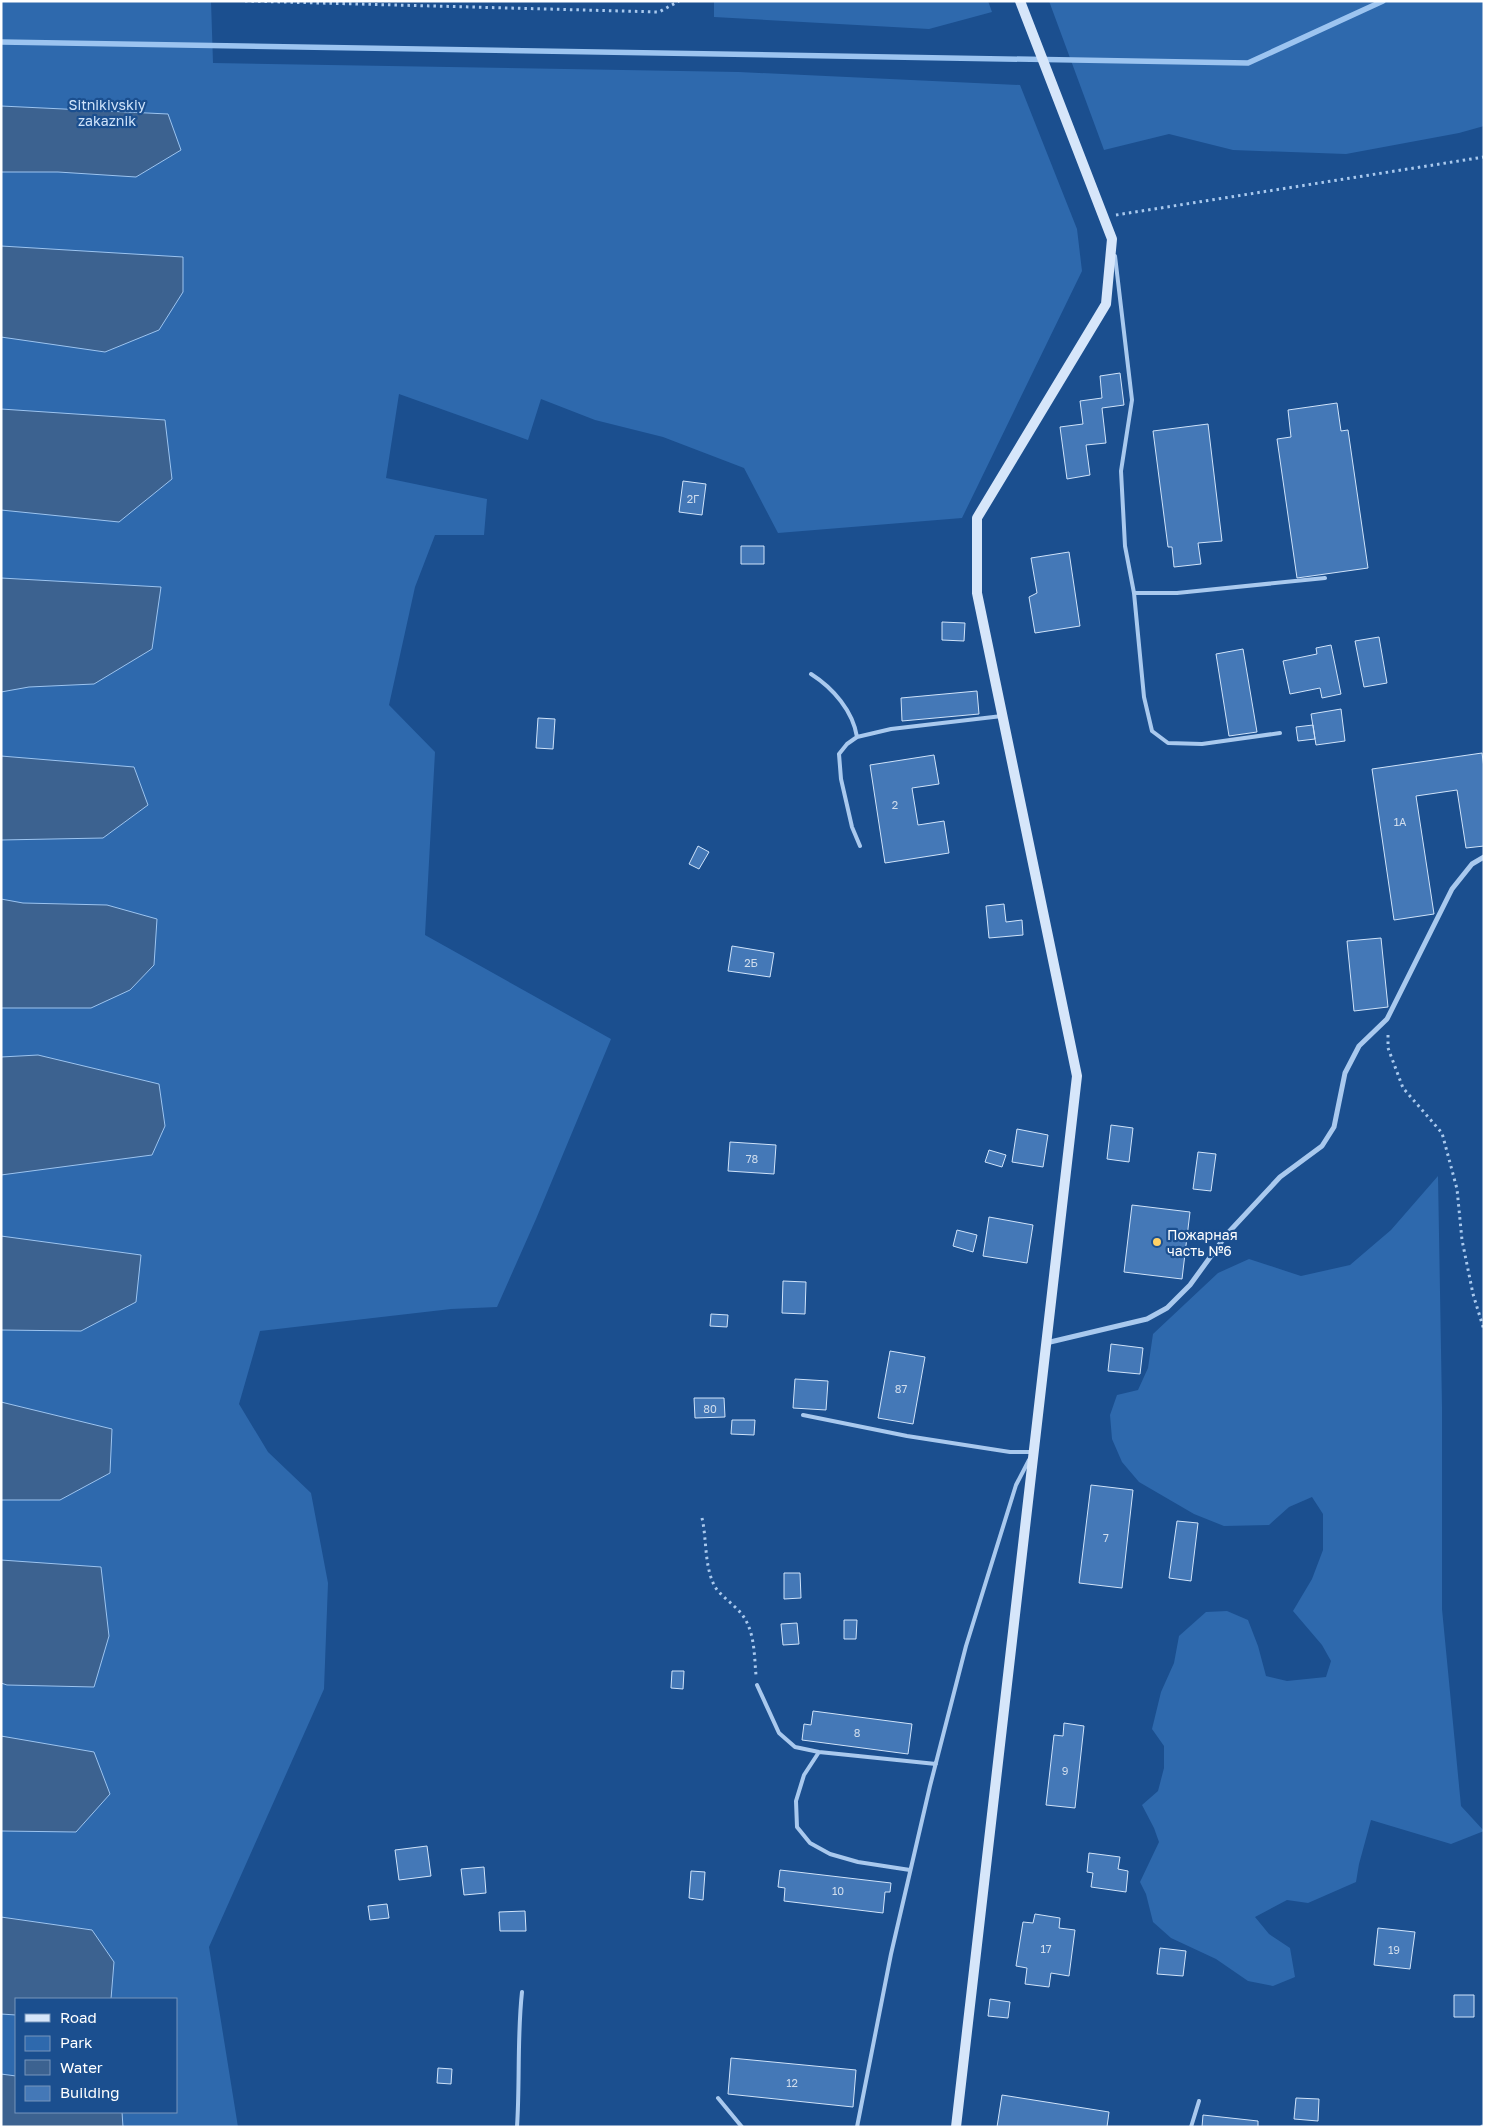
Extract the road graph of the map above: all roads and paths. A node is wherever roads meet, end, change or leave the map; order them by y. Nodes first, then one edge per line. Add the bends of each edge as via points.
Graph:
1 (245, 1) edge
2 (680, 1) edge
3 (1020, 1) edge
4 (1484, 156) edge
5 (1104, 217) junction
6 (1112, 239) junction
7 (1325, 578) dead end
8 (1134, 593) junction
9 (811, 674) dead end
10 (1002, 716) junction
11 (1280, 733) dead end
12 (857, 737) junction
13 (860, 846) dead end
14 (1484, 857) edge
15 (1387, 1019) junction
16 (1484, 1330) edge
17 (1046, 1344) junction
18 (803, 1415) dead end
19 (1034, 1452) junction
20 (702, 1518) dead end
21 (757, 1685) joint
22 (819, 1752) junction
23 (936, 1764) junction
24 (910, 1870) junction
25 (522, 1992) dead end
26 (718, 2098) dead end
27 (1199, 2101) dead end
28 (517, 2127) edge
29 (742, 2127) edge
30 (857, 2127) edge
31 (956, 2127) edge
32 (1191, 2127) edge

1 - 2 path via 659,12
3 - 5 street
4 - 5 path
5 - 6 street
6 - 8 lane via 1132,400 1121,471 1125,546
6 - 10 street via 1106,304 976,518 977,593
7 - 8 lane via 1176,594
8 - 11 lane via 1144,698 1152,731 1168,743 1202,744
9 - 12 lane via 824,682 848,711 856,726
10 - 12 lane via 891,728
10 - 17 street via 1076,1076
12 - 13 lane via 840,754 839,764 845,804
14 - 15 street via 1472,864 1452,889
15 - 16 path via 1388,1048 1403,1088 1442,1133 1457,1189 1462,1240 1473,1294
15 - 17 street via 1359,1046 1345,1073 1334,1127 1322,1146 1280,1177 1227,1234 1190,1284 1167,1308 1147,1319
17 - 19 street
18 - 19 lane via 907,1436 1010,1452
19 - 23 lane via 1013,1494 966,1646
19 - 31 street
20 - 21 path via 715,1587 742,1614 750,1631
21 - 22 lane via 779,1733 795,1747
22 - 23 lane
22 - 24 lane via 804,1775 796,1801 797,1827 810,1843 830,1854
23 - 24 lane
24 - 30 lane
25 - 28 lane
26 - 29 lane
27 - 32 lane

